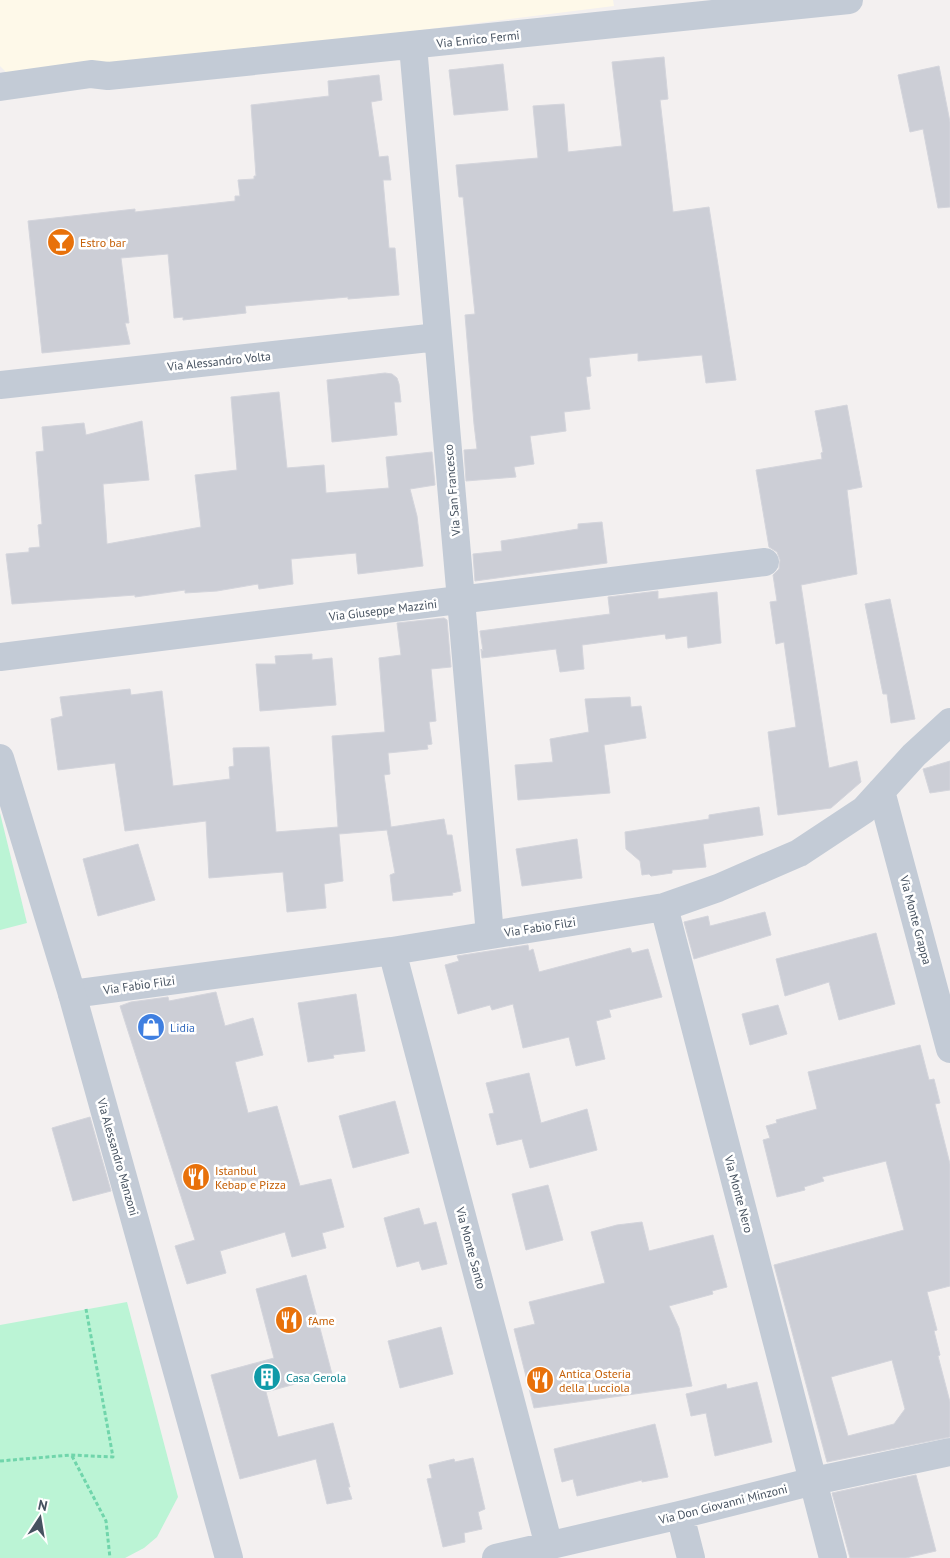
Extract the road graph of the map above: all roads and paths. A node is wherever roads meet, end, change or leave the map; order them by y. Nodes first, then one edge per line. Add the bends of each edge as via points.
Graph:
1 (849, 0) edge
2 (715, 7) edge
3 (413, 46) junction
4 (0, 87) edge
5 (438, 337) junction
6 (0, 385) edge
7 (765, 562) dead end
8 (461, 600) junction
9 (0, 657) edge
10 (950, 722) edge
11 (0, 758) edge
12 (881, 791) junction
13 (664, 907) junction
14 (490, 935) junction
15 (392, 951) junction
16 (72, 994) junction
17 (950, 1049) edge
18 (86, 1309) dead end
19 (950, 1452) edge
20 (71, 1455) junction
21 (0, 1461) edge
22 (814, 1481) junction
23 (680, 1515) junction
24 (549, 1546) junction
25 (110, 1558) edge
26 (229, 1558) edge
27 (496, 1558) edge
28 (691, 1558) edge
29 (833, 1558) edge

1 - 2 street, Via Enrico Fermi
2 - 3 street, Via Enrico Fermi
3 - 4 street, Via Enrico Fermi via 108,76 93,82 53,87 37,83
3 - 5 street, Via San Francesco
5 - 6 street, Via Alessandro Volta
5 - 8 street, Via San Francesco
7 - 8 street, Via Giuseppe Mazzini
8 - 9 street, Via Giuseppe Mazzini
8 - 14 street, Via San Francesco
10 - 12 street, Via Fabio Filzi via 914,754
11 - 16 street, Via Alessandro Manzoni
12 - 13 street, Via Fabio Filzi via 864,810 799,853
12 - 17 street, Via Monte Grappa
13 - 14 street, Via Fabio Filzi
13 - 22 street, Via Monte Nero
14 - 15 street, Via Fabio Filzi
15 - 16 street, Via Fabio Filzi
15 - 24 street, Via Monte Santo
16 - 26 street, Via Alessandro Manzoni
18 - 20 path via 113,1457
19 - 22 street, Via Don Giovanni Minzoni
20 - 21 path
20 - 25 path via 106,1521
22 - 23 street, Via Don Giovanni Minzoni
22 - 29 street, Via Monte Nero
23 - 24 street, Via Don Giovanni Minzoni
23 - 28 street
24 - 27 street, Via Don Giovanni Minzoni

